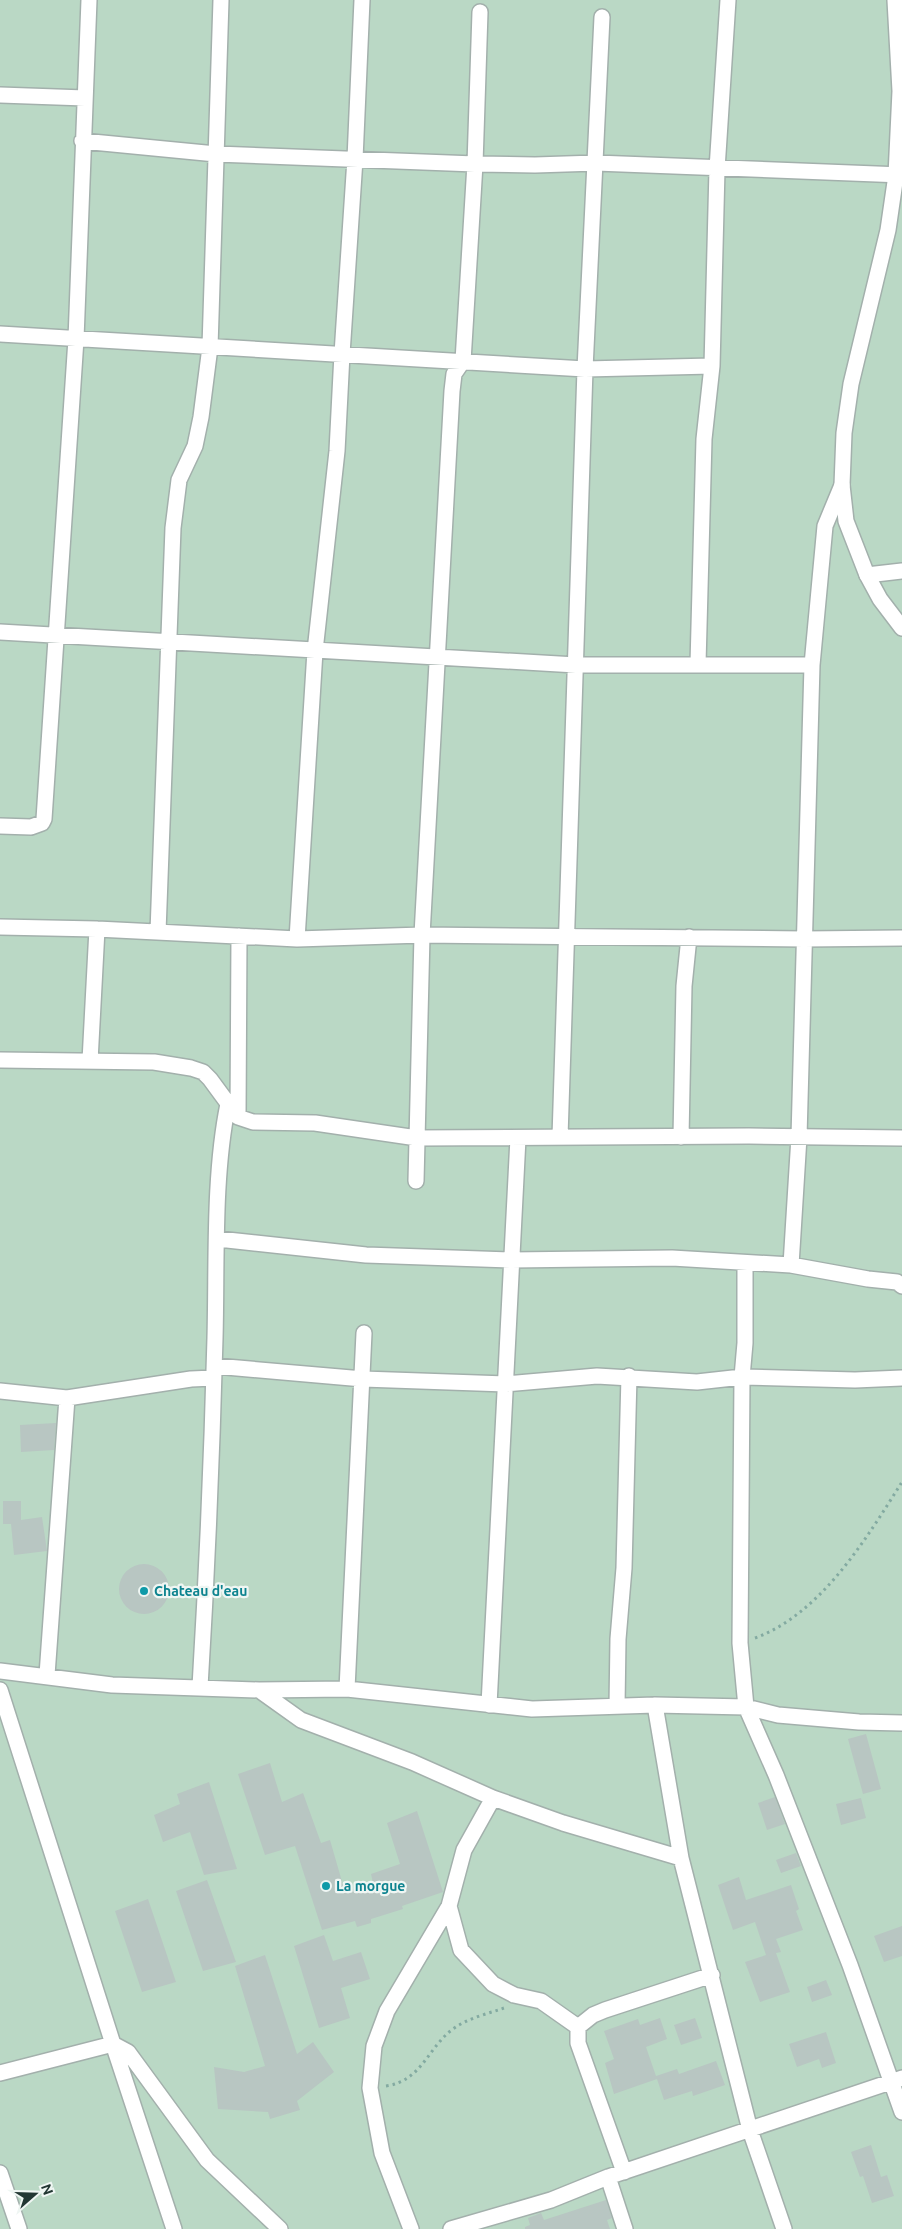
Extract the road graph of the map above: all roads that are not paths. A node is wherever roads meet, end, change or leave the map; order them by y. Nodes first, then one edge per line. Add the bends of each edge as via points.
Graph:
1 (89, 0) edge
2 (221, 0) edge
3 (362, 0) edge
4 (728, 0) edge
5 (895, 0) edge
6 (480, 12) dead end
7 (602, 16) dead end
8 (0, 95) edge
9 (85, 98) junction
10 (82, 141) junction
11 (216, 154) junction
12 (355, 159) junction
13 (596, 163) junction
14 (475, 164) junction
15 (717, 169) junction
16 (899, 175) edge
17 (0, 334) edge
18 (76, 339) junction
19 (210, 347) junction
20 (342, 354) junction
21 (463, 361) junction
22 (712, 366) junction
23 (585, 369) junction
24 (842, 485) junction
25 (902, 571) edge
26 (867, 575) junction
27 (902, 628) edge
28 (0, 632) edge
29 (55, 634) junction
30 (169, 640) junction
31 (316, 651) junction
32 (437, 656) junction
33 (698, 664) junction
34 (576, 665) junction
35 (812, 665) junction
36 (0, 826) edge
37 (0, 928) edge
38 (97, 928) junction
39 (158, 932) junction
40 (422, 935) junction
41 (568, 935) junction
42 (239, 936) junction
43 (689, 937) junction
44 (902, 938) edge
45 (297, 939) junction
46 (804, 939) junction
47 (0, 1060) edge
48 (90, 1061) junction
49 (228, 1104) junction
50 (238, 1117) junction
51 (560, 1137) junction
52 (681, 1137) junction
53 (799, 1137) junction
54 (417, 1138) junction
55 (518, 1138) junction
56 (902, 1138) edge
57 (416, 1182) dead end
58 (218, 1239) junction
59 (511, 1260) junction
60 (745, 1263) junction
61 (791, 1265) junction
62 (902, 1286) edge
63 (364, 1332) dead end
64 (214, 1372) junction
65 (629, 1376) junction
66 (742, 1377) junction
67 (902, 1378) edge
68 (363, 1379) junction
69 (506, 1384) junction
70 (0, 1391) edge
71 (67, 1398) junction
72 (0, 1671) edge
73 (47, 1675) junction
74 (200, 1687) junction
75 (0, 1690) edge
76 (259, 1690) junction
77 (346, 1690) junction
78 (489, 1705) junction
79 (655, 1705) junction
80 (617, 1706) junction
81 (746, 1707) junction
82 (902, 1723) edge
83 (494, 1798) junction
84 (681, 1858) junction
85 (449, 1906) junction
86 (712, 1975) junction
87 (578, 2027) junction
88 (112, 2044) junction
89 (0, 2073) edge
90 (896, 2080) edge
91 (902, 2112) edge
92 (750, 2130) junction
93 (624, 2172) junction
94 (0, 2173) edge
95 (608, 2177) junction
96 (458, 2228) edge
97 (19, 2229) edge
98 (174, 2229) edge
99 (280, 2229) edge
100 (411, 2229) edge
101 (626, 2229) edge
102 (784, 2229) edge

1 - 9 street
2 - 11 street
3 - 12 street
4 - 15 street
5 - 16 street via 900,91
6 - 14 street
7 - 13 street
8 - 9 street
9 - 10 street
10 - 11 street
10 - 18 street
11 - 12 street
11 - 19 street
12 - 14 street
12 - 20 street
13 - 14 street
13 - 15 street
13 - 23 street
14 - 21 street
15 - 16 street
15 - 22 street
16 - 24 street via 850,384
17 - 18 street
18 - 19 street
18 - 29 street
19 - 20 street
19 - 30 street via 202,417 194,446 178,480
20 - 21 street
20 - 31 street via 337,451
21 - 23 street
21 - 32 street via 454,374 452,391
22 - 23 street
22 - 33 street via 704,439
23 - 34 street
24 - 26 street via 846,521
24 - 35 street via 825,526
25 - 26 street
26 - 27 street
28 - 29 street
29 - 30 street
29 - 36 street via 44,819 36,827
30 - 31 street
30 - 39 street
31 - 32 street
31 - 45 street
32 - 34 street
32 - 40 street
33 - 34 street
33 - 35 street
34 - 41 street
35 - 46 street
37 - 38 street
38 - 39 street
38 - 48 street
39 - 42 street
40 - 41 street
40 - 45 street
40 - 54 street
41 - 43 street
41 - 51 street
42 - 45 street
42 - 50 street
43 - 46 street
43 - 52 street via 684,986
44 - 46 street
46 - 53 street
47 - 48 street
48 - 49 street via 154,1062 203,1072
49 - 50 street
49 - 58 street via 223,1131
50 - 54 street via 266,1124 315,1123
51 - 52 street
51 - 55 street
52 - 53 street
53 - 56 street
53 - 61 street
54 - 55 street
54 - 57 street
55 - 59 street
58 - 59 street via 366,1255
58 - 64 street
59 - 60 street via 672,1258
59 - 69 street
60 - 61 street
60 - 66 street
61 - 62 street via 897,1282
63 - 68 street
64 - 68 street
64 - 71 street via 191,1379
64 - 74 street
65 - 66 street via 697,1382
65 - 69 street
65 - 80 street
66 - 67 street
66 - 81 street via 740,1643
68 - 69 street
68 - 77 street
69 - 78 street
70 - 71 street
71 - 73 street
72 - 73 street
73 - 74 street via 112,1685
74 - 76 street
75 - 88 street
76 - 77 street
76 - 83 street via 301,1720 412,1762
77 - 78 street
78 - 80 street via 532,1709
79 - 80 street
79 - 81 street
79 - 84 street
81 - 82 street via 778,1715
81 - 90 street
83 - 84 street via 563,1823
83 - 85 street via 464,1850
84 - 86 street
85 - 87 street via 461,1950 493,1984 523,1998 541,2001
85 - 100 street via 387,2011 374,2046 370,2088 382,2153
86 - 87 street via 592,2015
86 - 92 street
87 - 93 street via 578,2043
88 - 89 street
88 - 98 street
88 - 99 street via 128,2052 208,2160
90 - 91 street
90 - 92 street
92 - 93 street
92 - 102 street
93 - 95 street
94 - 97 street
95 - 96 street via 551,2200
95 - 101 street

